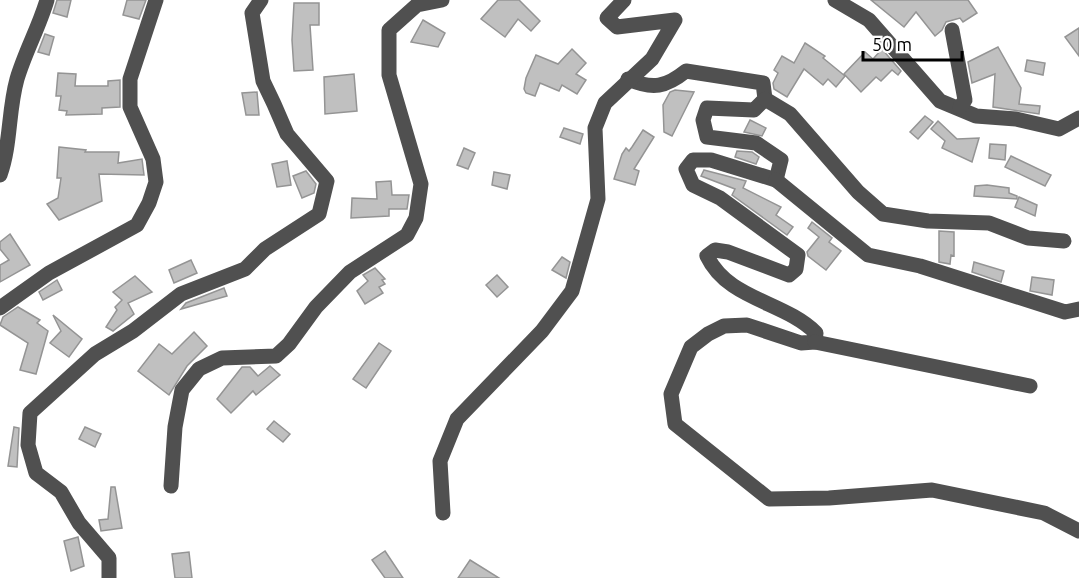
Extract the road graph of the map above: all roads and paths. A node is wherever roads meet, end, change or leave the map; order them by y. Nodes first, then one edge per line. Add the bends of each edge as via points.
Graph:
1 (47, 0) edge
2 (156, 0) edge
3 (261, 0) edge
4 (442, 0) edge
5 (624, 0) edge
6 (835, 0) edge
7 (952, 30) dead end
8 (628, 79) junction
9 (765, 99) junction
10 (960, 107) junction
11 (1079, 118) edge
12 (0, 175) edge
13 (776, 180) junction
14 (1064, 242) dead end
15 (0, 308) edge
16 (1079, 309) edge
17 (815, 342) junction
18 (1030, 386) dead end
19 (171, 486) dead end
20 (443, 513) dead end
21 (1079, 531) edge
22 (109, 578) edge

1 - 12 street via 17,80 8,152
2 - 15 street via 130,79 130,107 153,159 156,182 149,203 137,225 49,273
3 - 22 street via 252,13 264,81 287,134 327,181 319,214 265,249 245,269 181,294 95,354 30,413 28,445 36,473 61,492 80,524 109,558
4 - 19 street via 417,5 389,30 389,75 422,184 416,218 407,235 350,272 276,356 222,358 199,369 182,390
5 - 8 street via 607,18 616,27 675,20 652,59
6 - 10 street via 869,20 940,100
7 - 10 street via 965,100
8 - 9 street via 643,85 669,85 686,71 763,83
8 - 20 street via 606,103 595,128 598,199 572,291 542,331 457,419 440,461
9 - 13 street via 754,110 707,108 703,120 707,137 756,143 781,160
9 - 14 street via 790,114 858,192 883,214 928,221 989,223 1028,238
10 - 11 street via 976,116 1016,118 1059,129
13 - 16 street via 868,255 920,266 1065,312
13 - 17 street via 711,160 693,160 686,169 693,185 720,198 798,255 796,269 789,275 715,250 706,256 714,271 748,296 806,322 816,333
17 - 18 street
17 - 21 street via 801,343 747,325 724,326 708,334 692,347 671,394 675,424 769,499 932,490 1044,513

